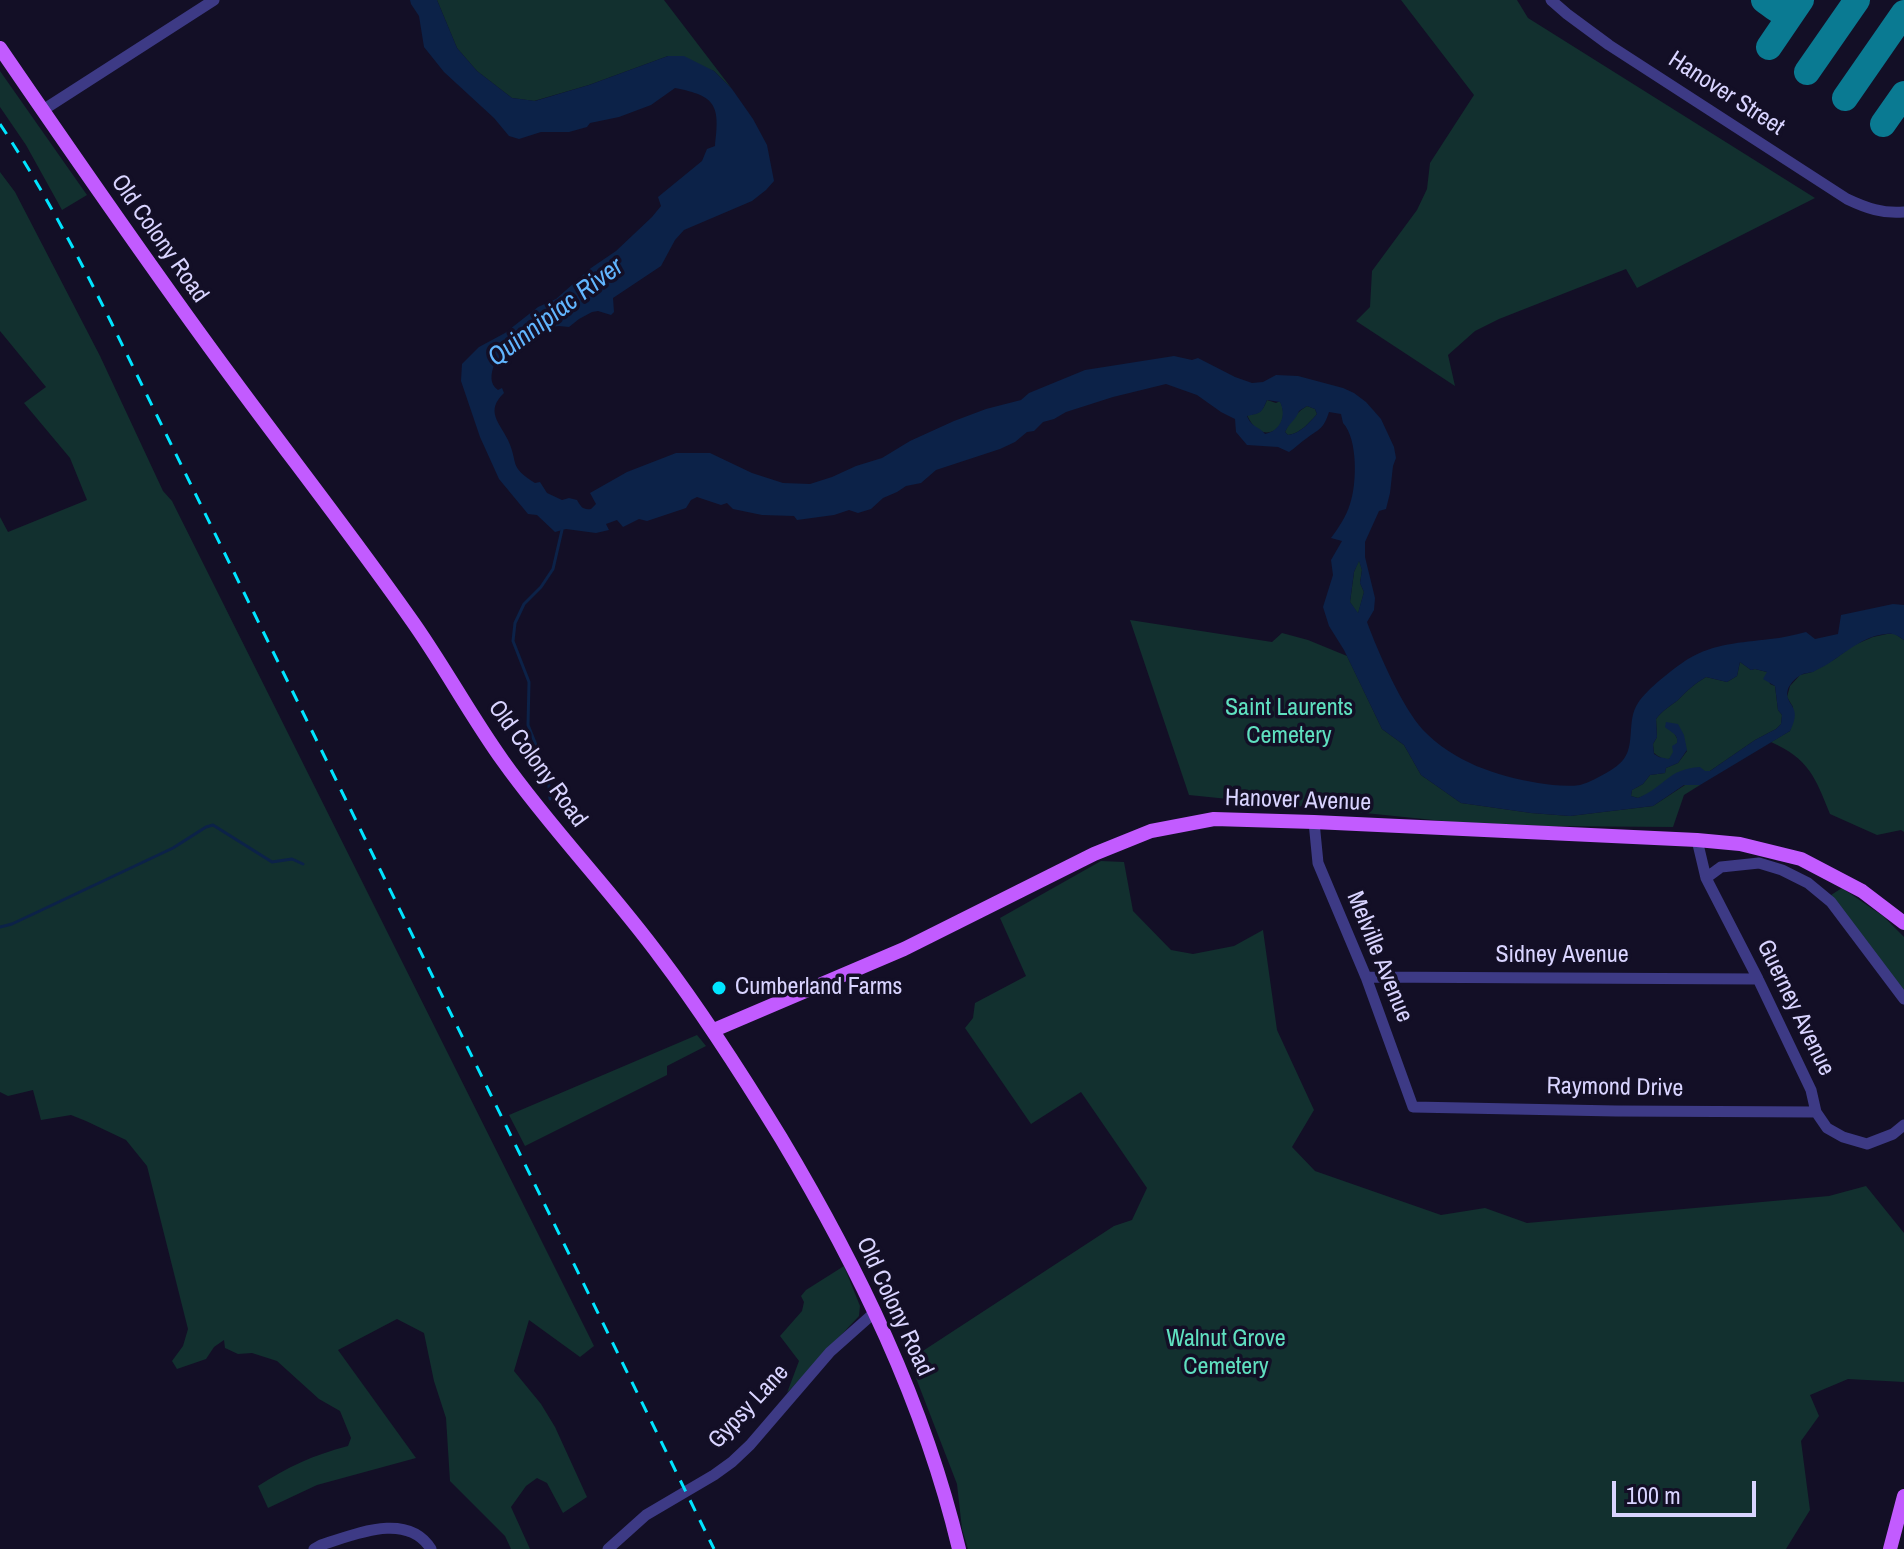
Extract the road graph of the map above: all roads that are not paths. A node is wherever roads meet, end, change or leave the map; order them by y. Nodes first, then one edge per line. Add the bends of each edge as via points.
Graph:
1 (214, 0) edge
2 (1551, 0) edge
3 (0, 48) edge
4 (43, 110) junction
5 (1904, 212) edge
6 (1314, 822) junction
7 (1697, 840) junction
8 (1706, 878) junction
9 (1904, 923) edge
10 (1366, 977) junction
11 (1758, 979) junction
12 (1904, 999) edge
13 (714, 1030) junction
14 (1413, 1107) joint
15 (1816, 1112) junction
16 (1904, 1125) edge
17 (875, 1312) junction
18 (1904, 1496) edge
19 (314, 1549) edge
20 (431, 1549) edge
21 (608, 1549) edge
22 (959, 1549) edge
23 (1890, 1549) edge

1 - 4 street
2 - 5 street, Hanover Street via 1609,45 1831,189 1861,206
3 - 4 main road, Old Colony Road
4 - 13 main road, Old Colony Road via 222,365 410,618 502,760
6 - 7 main road, Hanover Avenue
6 - 10 street, Melville Avenue via 1318,863
6 - 13 main road, Hanover Avenue via 1214,819 1151,831 904,949
7 - 8 street, Guerney Avenue
7 - 9 main road, Hanover Avenue via 1801,859 1862,891
8 - 11 street, Guerney Avenue
8 - 12 street via 1721,867 1759,863 1808,883 1831,902
10 - 11 street, Sidney Avenue
10 - 14 street, Melville Avenue
11 - 15 street, Guerney Avenue via 1811,1090
13 - 17 main road, Old Colony Road via 821,1208
14 - 15 street, Raymond Drive
15 - 16 street, Guerney Avenue via 1827,1128 1867,1144
17 - 21 street, Gypsy Lane via 830,1352 732,1462 646,1515
17 - 22 main road, Old Colony Road via 921,1423
18 - 23 main road
19 - 20 street via 391,1528 411,1531

